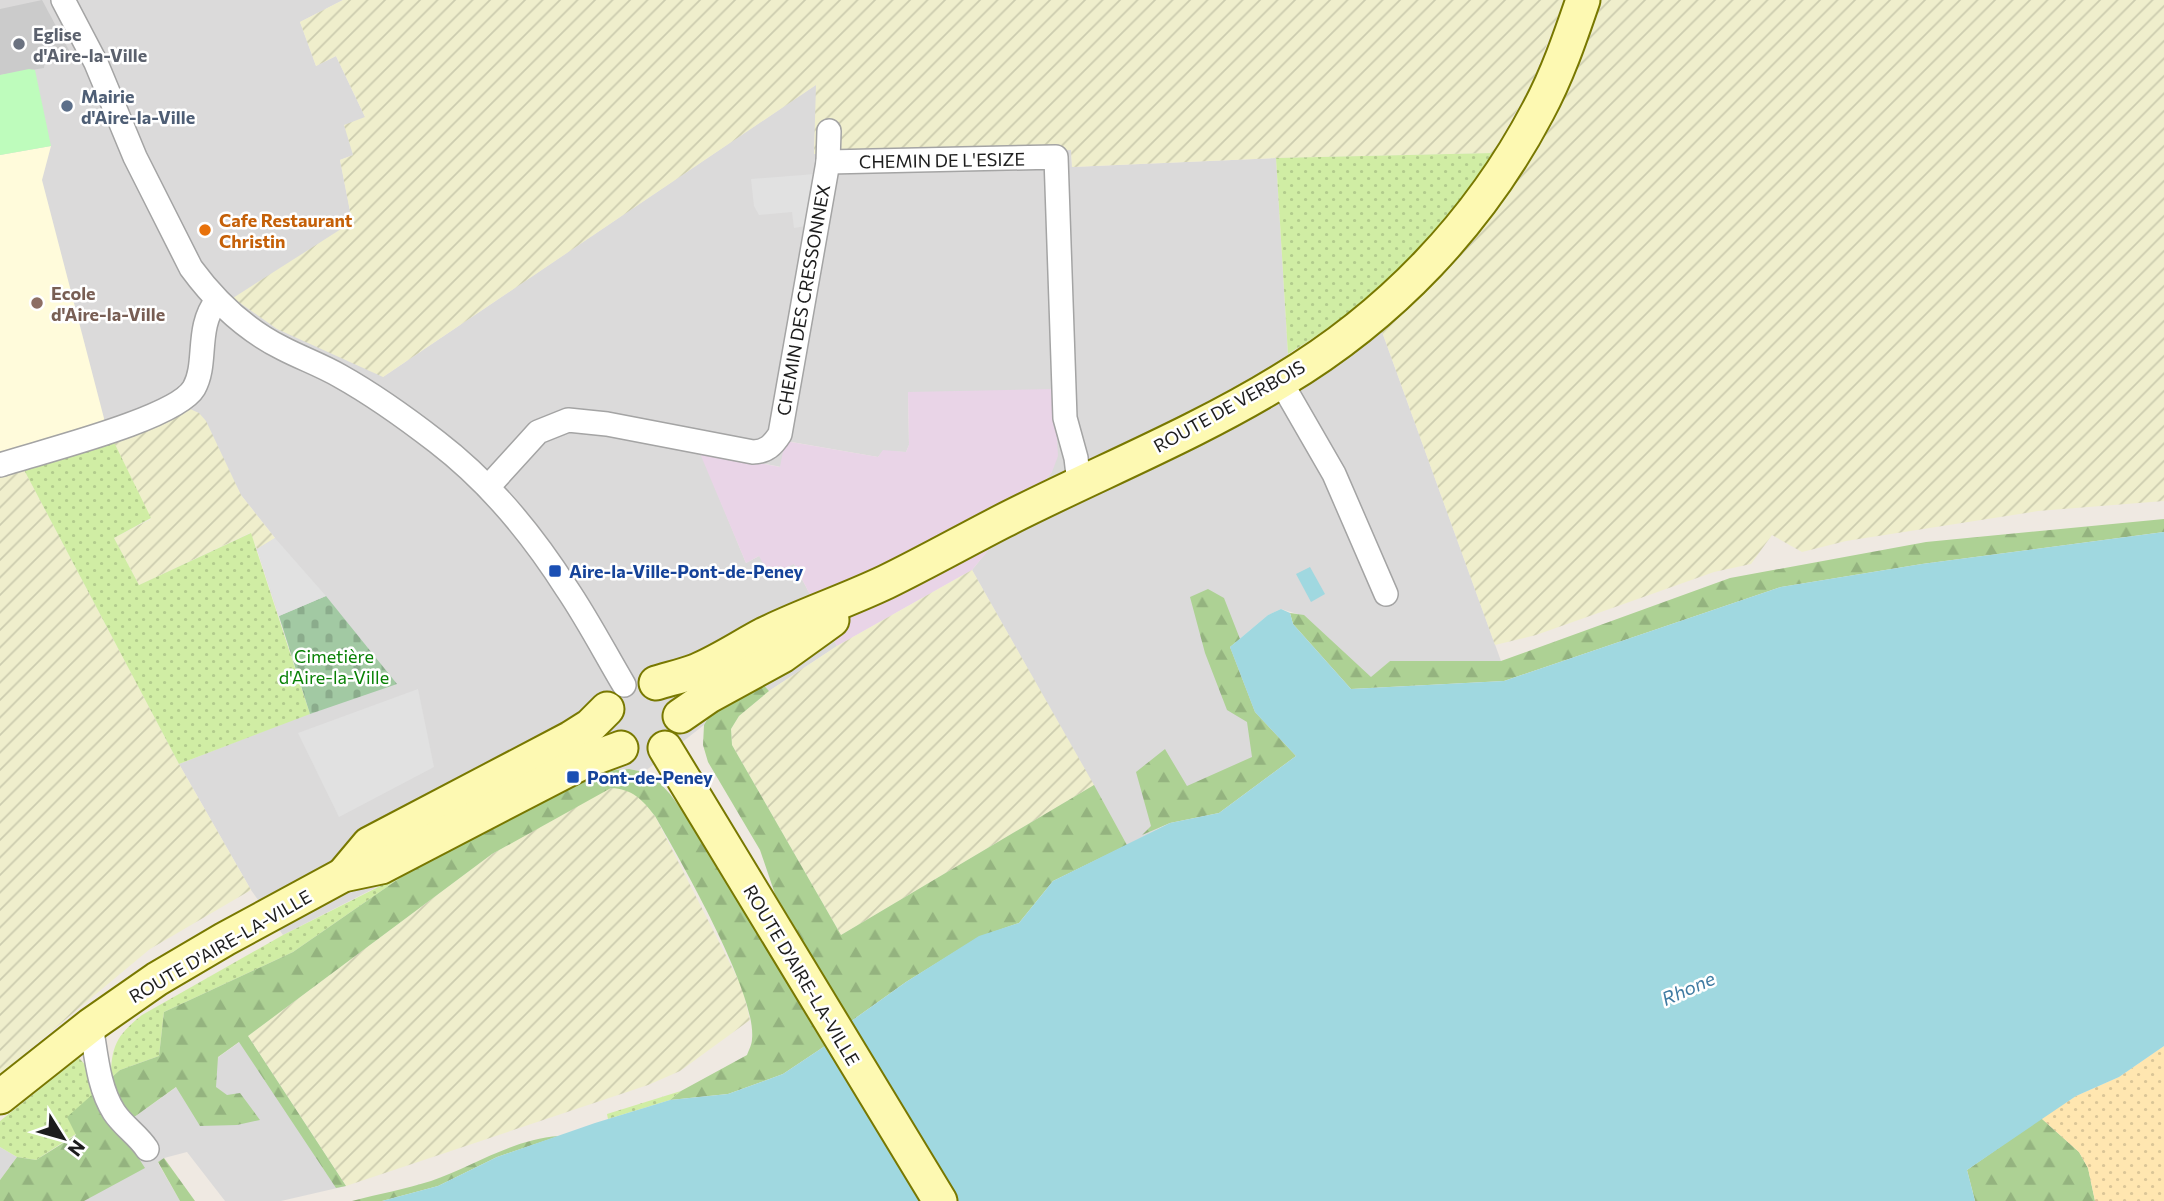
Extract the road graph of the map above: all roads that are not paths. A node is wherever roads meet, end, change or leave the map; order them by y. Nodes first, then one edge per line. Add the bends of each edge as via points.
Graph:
1 (63, 0) edge
2 (1583, 0) edge
3 (829, 131) dead end
4 (828, 162) junction
5 (217, 300) junction
6 (1281, 382) junction
7 (0, 465) edge
8 (1079, 483) junction
9 (488, 487) junction
10 (885, 582) junction
11 (1386, 594) dead end
12 (629, 692) junction
13 (680, 716) junction
14 (621, 748) junction
15 (665, 748) junction
16 (343, 875) junction
17 (91, 1025) junction
18 (0, 1097) edge
19 (147, 1149) dead end
20 (940, 1201) edge

1 - 5 street via 191,268
2 - 6 main road, ROUTE DE VERBOIS via 1540,108 1517,149 1456,233 1375,314
3 - 4 street, CHEMIN DES CRESSONNEX
4 - 8 street, CHEMIN DE L'ESIZE via 1056,157 1065,418
4 - 9 street, CHEMIN DES CRESSONNEX via 775,443 753,452 568,420 538,432
5 - 7 street via 207,317 197,379 177,405 151,418
5 - 9 street via 259,335 385,404
6 - 8 main road, ROUTE DE VERBOIS
6 - 11 street via 1334,474
8 - 10 main road, ROUTE DE VERBOIS
9 - 12 street via 555,571
10 - 12 main road, ROUTE DE VERBOIS via 764,635 695,672
10 - 13 main road, ROUTE DE VERBOIS via 782,656
12 - 13 main road via 669,691
12 - 14 main road via 606,724
12 - 16 main road, ROUTE D'AIRE-LA-VILLE via 570,738 369,844
13 - 15 main road via 678,729
14 - 15 main road via 637,755
14 - 16 main road, ROUTE D'AIRE-LA-VILLE via 583,762 381,867
15 - 20 main road, ROUTE D'AIRE-LA-VILLE
16 - 17 main road, ROUTE D'AIRE-LA-VILLE via 157,979
17 - 18 main road, ROUTE D'AIRE-LA-VILLE
17 - 19 street via 106,1097

